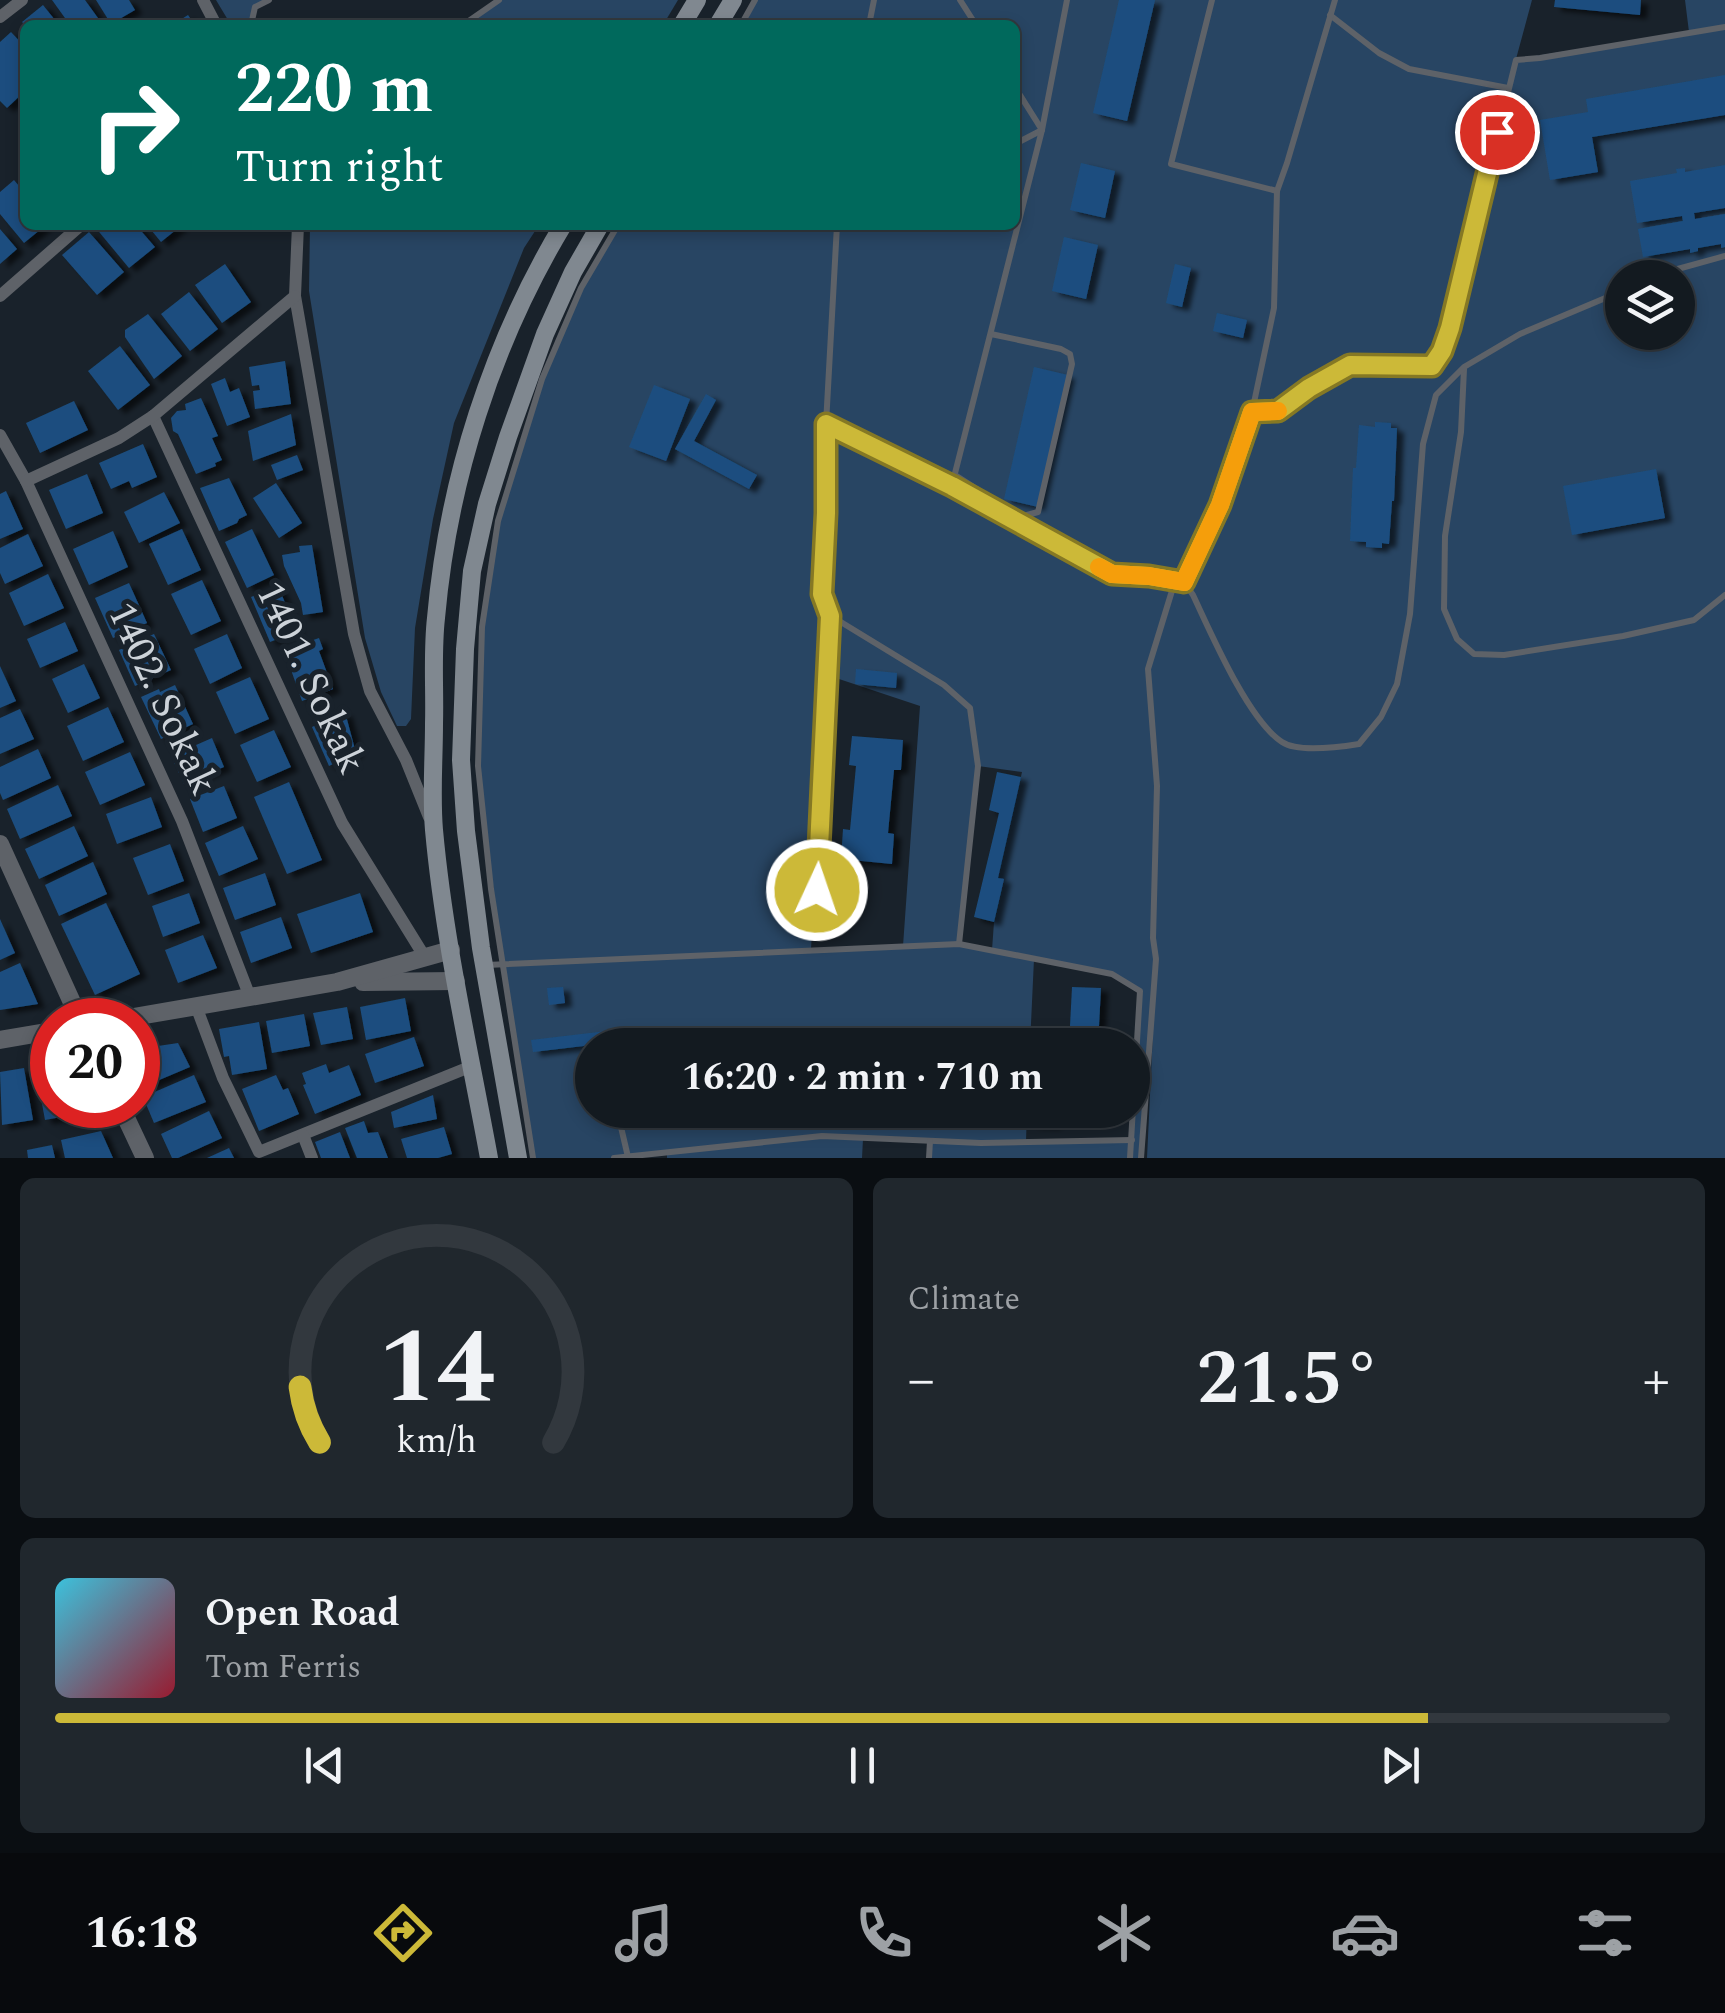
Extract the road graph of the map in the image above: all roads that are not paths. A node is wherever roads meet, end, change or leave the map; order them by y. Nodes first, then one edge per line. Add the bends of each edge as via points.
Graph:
1 (22, 0) edge
2 (269, 0) edge
3 (499, 0) edge
4 (1068, 0) edge
5 (1212, 0) edge
6 (1335, 0) edge
7 (1330, 15) junction
8 (0, 17) edge
9 (252, 20) edge
10 (470, 20) edge
11 (1725, 27) edge
12 (1508, 88) junction
13 (1020, 95) edge
14 (1042, 130) junction
15 (1020, 141) edge
16 (1277, 191) junction
17 (1020, 216) edge
18 (75, 230) edge
19 (298, 230) edge
20 (559, 230) edge
21 (597, 230) edge
22 (615, 230) edge
23 (836, 230) edge
24 (1017, 230) edge
25 (1725, 256) edge
26 (1695, 264) edge
27 (0, 296) edge
28 (295, 296) junction
29 (1605, 299) edge
30 (990, 334) junction
31 (1464, 367) junction
32 (1252, 412) junction
33 (153, 416) junction
34 (826, 424) junction
35 (0, 434) edge
36 (955, 476) junction
37 (26, 481) junction
38 (952, 486) junction
39 (1180, 581) junction
40 (1725, 595) edge
41 (830, 616) junction
42 (434, 827) junction
43 (0, 844) edge
44 (815, 926) dead end
45 (959, 944) junction
46 (450, 950) junction
47 (426, 958) junction
48 (483, 964) junction
49 (503, 964) junction
50 (456, 981) junction
51 (337, 982) junction
52 (250, 997) junction
53 (70, 998) edge
54 (196, 1006) junction
55 (160, 1012) edge
56 (30, 1035) edge
57 (0, 1040) edge
58 (472, 1066) junction
59 (131, 1128) edge
60 (621, 1128) edge
61 (303, 1135) junction
62 (1132, 1140) junction
63 (930, 1141) junction
64 (628, 1157) edge
65 (145, 1158) edge
66 (312, 1158) edge
67 (489, 1158) edge
68 (518, 1158) edge
69 (533, 1158) edge
70 (614, 1158) edge
71 (930, 1158) edge
72 (1130, 1158) edge
73 (1142, 1158) edge

1 - 8 street
2 - 9 lane via 254,7
3 - 10 lane
4 - 14 lane
5 - 16 lane via 1171,164
6 - 7 lane
7 - 12 lane via 1409,69
7 - 16 lane
11 - 12 lane via 1516,60
12 - 32 lane via 1450,328 1432,366 1350,365 1278,411
13 - 14 lane
14 - 15 lane
14 - 17 lane
16 - 32 lane via 1274,308
18 - 27 street
19 - 28 street
20 - 42 main road via 471,431 449,518 435,620
21 - 48 main road via 539,352 486,504 472,571 462,760
22 - 49 lane via 581,288 542,379 498,522 482,627 478,766
23 - 34 lane
24 - 30 lane
25 - 26 lane
28 - 33 street
28 - 42 street via 354,634 370,691
29 - 31 lane via 1520,334
30 - 36 lane
30 - 36 lane via 1070,354 1038,512 1020,517
31 - 39 lane via 1436,396 1423,444 1410,614 1397,684 1359,744 1284,744 1255,716
31 - 40 lane via 1444,608 1457,639 1474,654 1504,656 1694,620
32 - 39 lane via 1220,505
33 - 37 street
33 - 47 street, 1401. Sokak via 327,793
34 - 38 lane
34 - 41 lane via 822,594
35 - 37 street, 1402. Sokak
36 - 38 lane
37 - 52 street, 1402. Sokak via 182,821
38 - 39 lane via 1112,574
39 - 73 lane via 1148,669 1157,786 1156,959
41 - 44 lane
41 - 45 lane via 944,684 970,708 978,766
42 - 46 main road
43 - 53 street
45 - 49 lane
45 - 62 lane via 1112,974 1140,992
46 - 47 street
46 - 48 main road
46 - 50 main road
47 - 51 street
48 - 49 lane
48 - 50 main road
48 - 68 main road
49 - 69 lane
50 - 51 street
50 - 58 main road
51 - 52 street
52 - 54 street
54 - 55 street
54 - 61 street via 259,1152
56 - 57 street
58 - 61 street
58 - 67 main road
59 - 65 street
60 - 64 lane
61 - 66 street
62 - 63 lane
62 - 72 lane
63 - 64 lane via 822,1136
63 - 71 lane
64 - 70 lane

